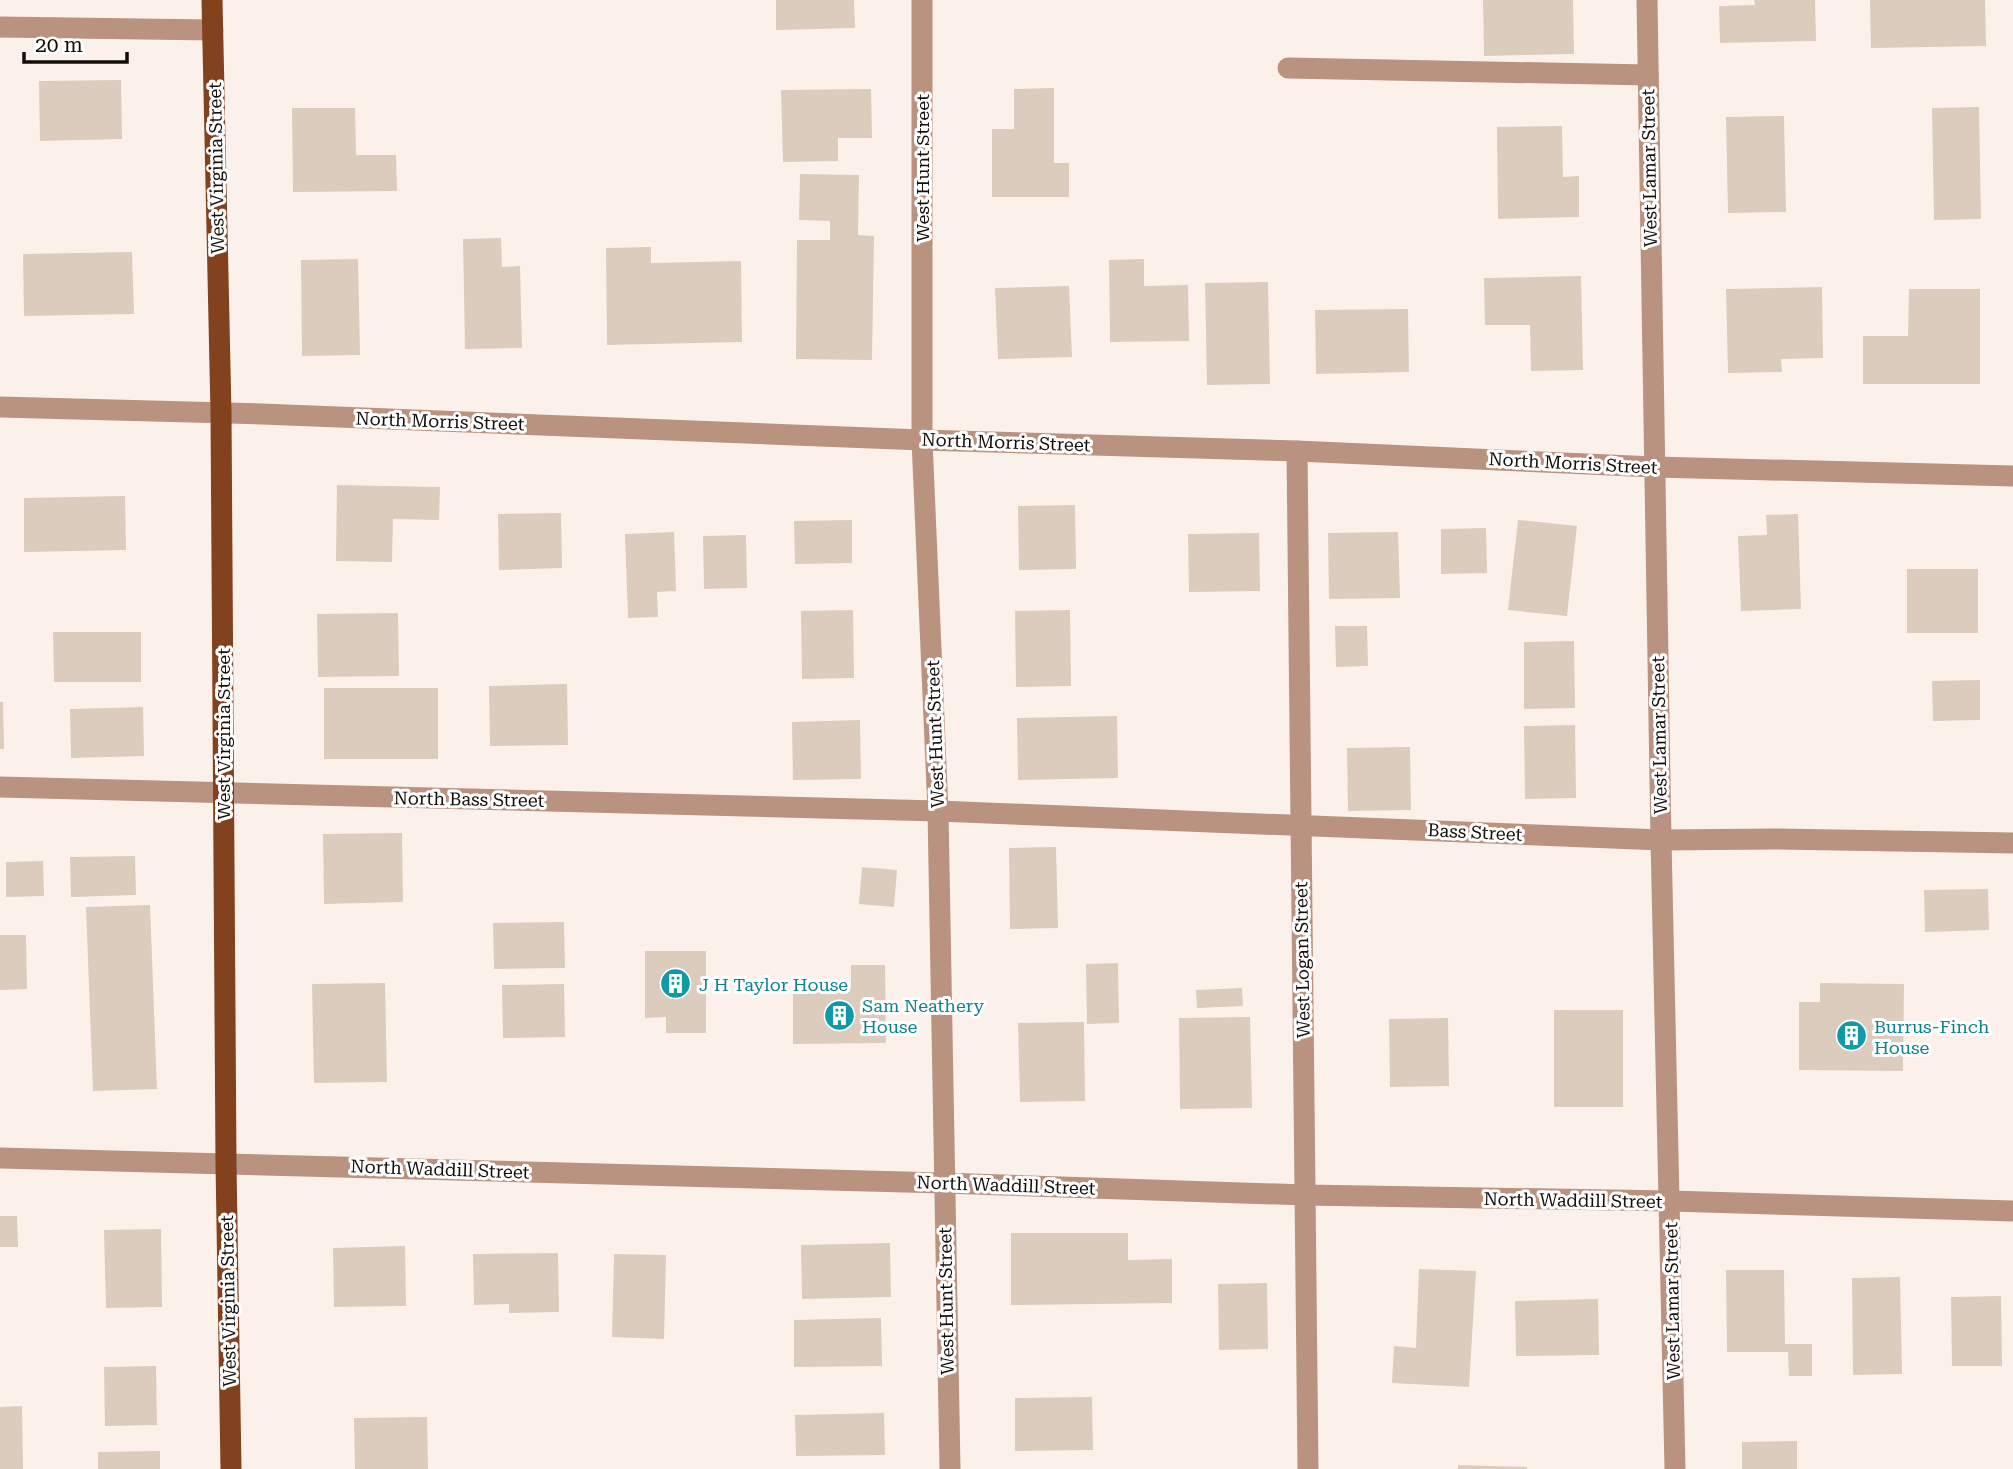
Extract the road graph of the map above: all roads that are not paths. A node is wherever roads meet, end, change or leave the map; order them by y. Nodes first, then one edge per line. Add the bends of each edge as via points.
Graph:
1 (212, 0) edge
2 (922, 0) edge
3 (1647, 0) edge
4 (0, 27) edge
5 (213, 30) junction
6 (1288, 68) dead end
7 (1648, 75) junction
8 (0, 407) edge
9 (221, 413) junction
10 (922, 440) junction
11 (1297, 451) junction
12 (1655, 467) junction
13 (2013, 476) edge
14 (0, 787) edge
15 (223, 793) junction
16 (938, 811) junction
17 (1301, 825) junction
18 (1661, 841) junction
19 (2013, 844) edge
20 (0, 1158) edge
21 (226, 1163) junction
22 (943, 1183) junction
23 (1305, 1195) junction
24 (1670, 1201) junction
25 (2013, 1211) edge
26 (231, 1469) edge
27 (950, 1469) edge
28 (1308, 1469) edge
29 (1675, 1469) edge

1 - 5 main road, West Virginia Street
2 - 10 street, West Hunt Street
3 - 7 street, West Lamar Street
4 - 5 street
5 - 9 main road, West Virginia Street
6 - 7 street
7 - 12 street, West Lamar Street
8 - 9 street, North Morris Street
9 - 10 street, North Morris Street
9 - 15 main road, West Virginia Street
10 - 11 street, North Morris Street
10 - 16 street, West Hunt Street
11 - 12 street, North Morris Street
11 - 17 street, West Logan Street
12 - 13 street, North Morris Street
12 - 18 street, West Lamar Street
14 - 15 street, North Bass Street
15 - 16 street, North Bass Street
15 - 21 main road, West Virginia Street
16 - 17 street, Bass Street
16 - 22 street, West Hunt Street
17 - 18 street, Bass Street
17 - 23 street, West Logan Street
18 - 19 street, Bass Street
18 - 24 street, West Lamar Street
20 - 21 street, North Waddill Street
21 - 22 street, North Waddill Street
21 - 26 main road, West Virginia Street
22 - 23 street, North Waddill Street
22 - 27 street, West Hunt Street
23 - 24 street, North Waddill Street
23 - 28 street, West Logan Street
24 - 25 street, North Waddill Street
24 - 29 street, West Lamar Street

